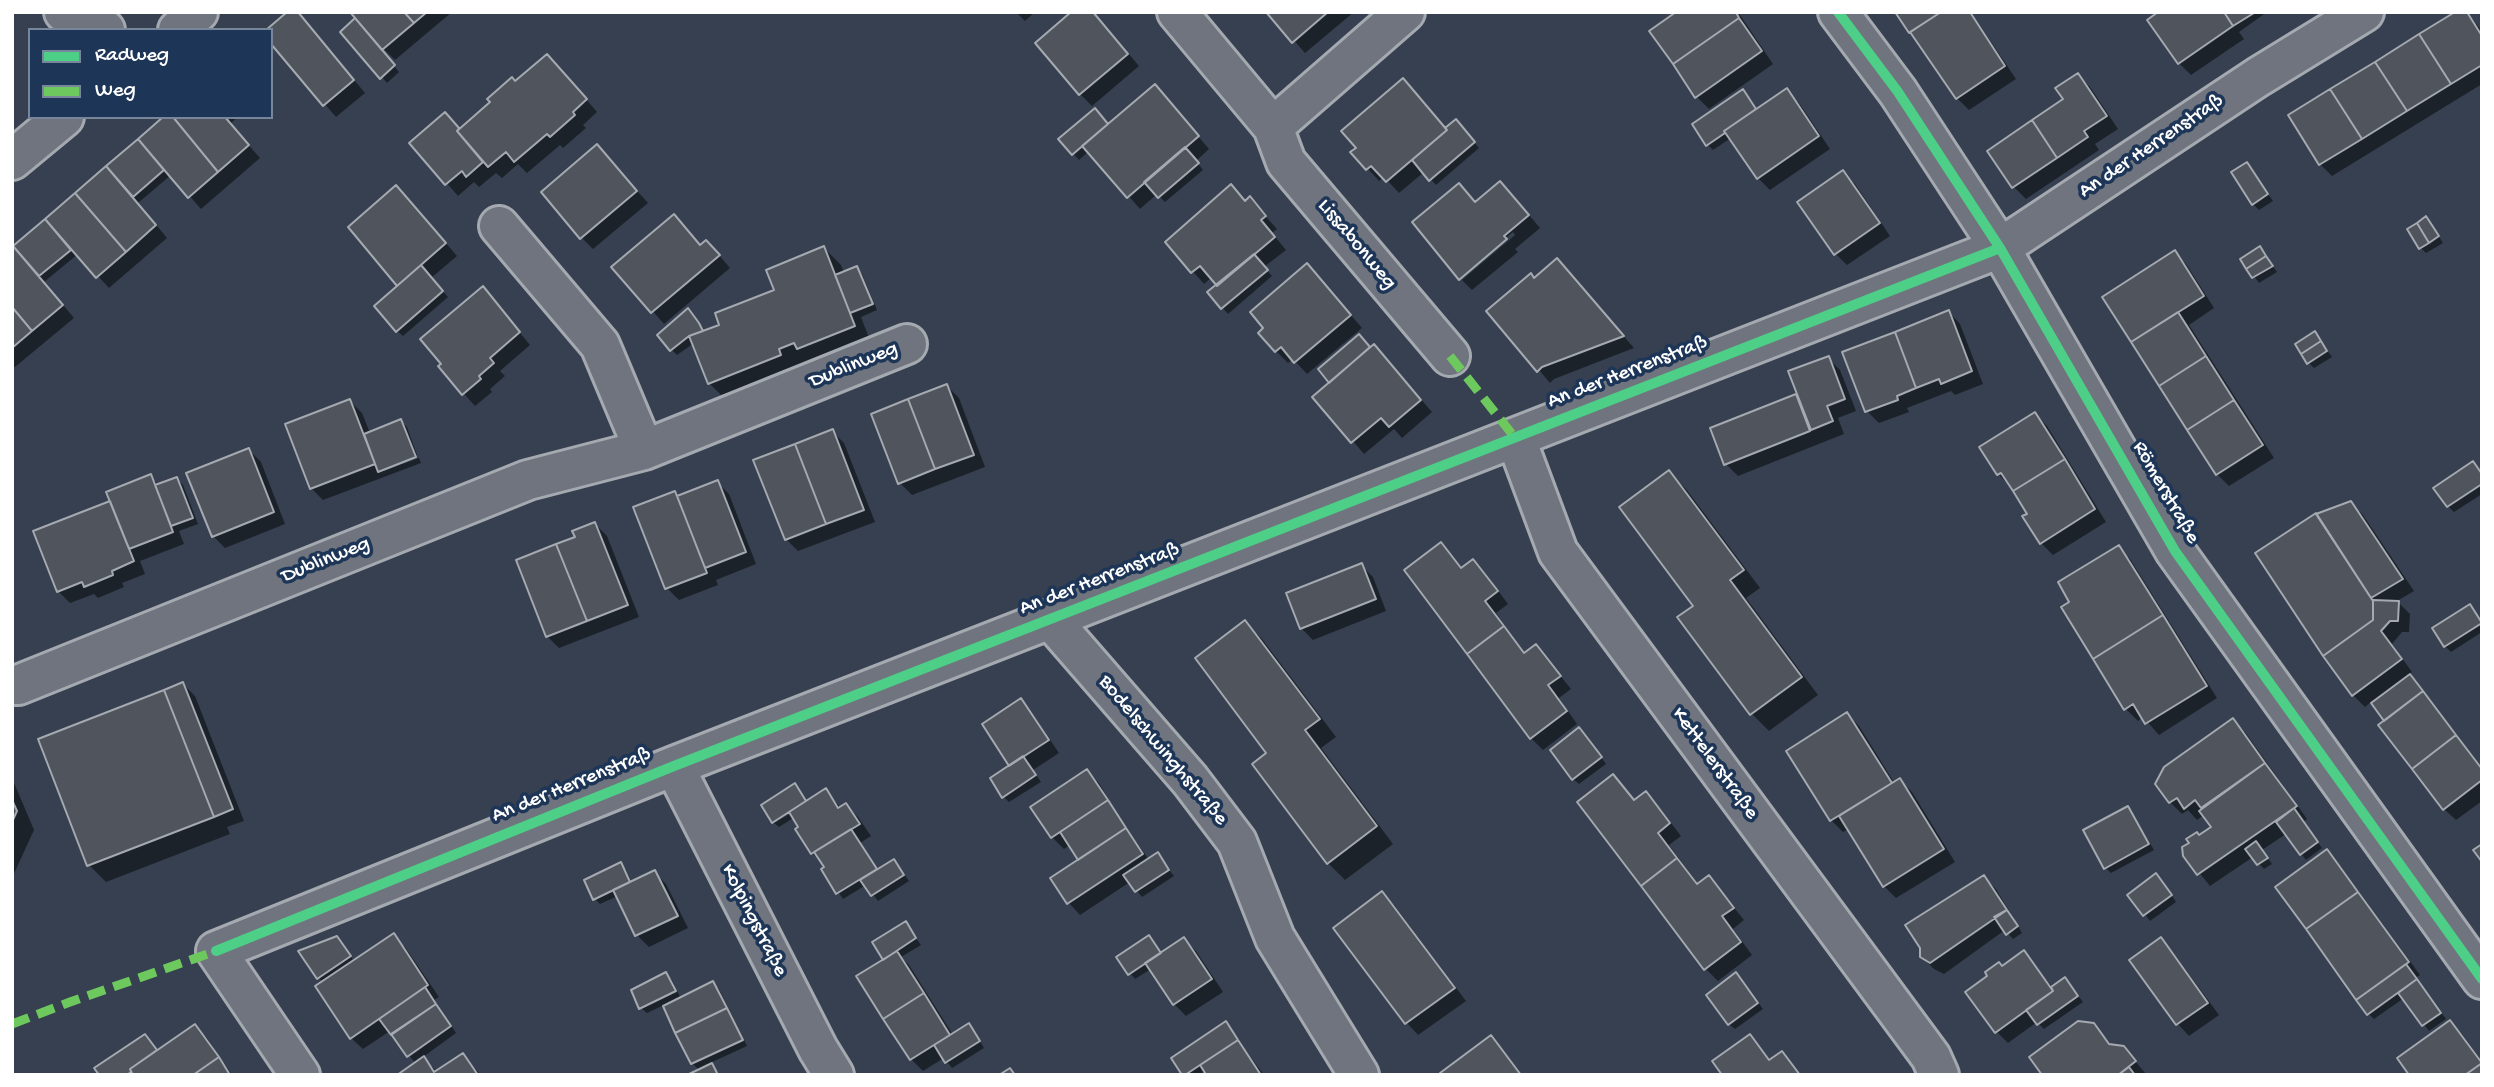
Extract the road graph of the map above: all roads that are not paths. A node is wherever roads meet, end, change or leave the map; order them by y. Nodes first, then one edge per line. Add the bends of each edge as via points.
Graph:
1 (64, 12) edge
2 (198, 12) edge
3 (1177, 12) edge
4 (1405, 12) edge
5 (1838, 12) edge
6 (2364, 12) edge
7 (100, 28) edge
8 (180, 28) edge
9 (62, 119) edge
10 (1273, 127) junction
11 (12, 160) edge
12 (499, 226) dead end
13 (2000, 248) junction
14 (907, 344) dead end
15 (1450, 356) dead end
16 (1516, 439) junction
17 (644, 450) junction
18 (1051, 620) junction
19 (12, 685) edge
20 (674, 766) junction
21 (2482, 979) edge
22 (300, 1075) edge
23 (834, 1075) edge
24 (1359, 1075) edge
25 (1940, 1075) edge

1 - 7 street
2 - 8 street
3 - 10 street, Lissabonweg
4 - 10 street
5 - 13 street, Römerstraße via 1898,92
6 - 13 street, An der Herrenstraß
9 - 11 street
10 - 15 street, Lissabonweg via 1286,162
12 - 17 street via 600,345
13 - 16 street, An der Herrenstraß
13 - 21 street, Römerstraße via 2175,551
14 - 17 street, Dublinweg
16 - 18 street, An der Herrenstraß
16 - 25 street, Kettelerstraße via 1558,552
17 - 19 street, Dublinweg via 528,480
18 - 20 street, An der Herrenstraß
18 - 24 street, Bodelschwinghstraße via 1190,780 1237,842 1275,938
20 - 22 street, An der Herrenstraß via 216,951
20 - 23 street, Kolpingstraße

